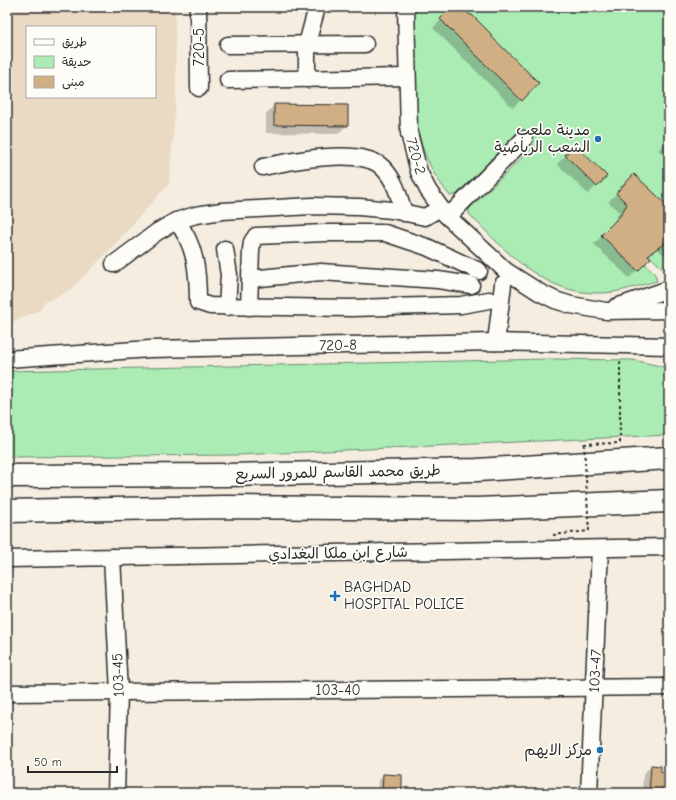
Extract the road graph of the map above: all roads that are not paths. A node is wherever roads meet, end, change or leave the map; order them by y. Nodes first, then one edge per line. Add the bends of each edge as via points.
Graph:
1 (198, 7) edge
2 (318, 7) edge
3 (406, 7) edge
4 (307, 44) junction
5 (365, 44) dead end
6 (228, 45) dead end
7 (407, 77) junction
8 (307, 79) junction
9 (228, 80) dead end
10 (199, 88) dead end
11 (524, 139) dead end
12 (263, 167) dead end
13 (373, 208) junction
14 (404, 213) junction
15 (444, 213) junction
16 (176, 221) junction
17 (370, 233) junction
18 (225, 249) dead end
19 (114, 264) dead end
20 (480, 271) dead end
21 (505, 277) junction
22 (250, 279) junction
23 (471, 285) dead end
24 (669, 289) edge
25 (489, 300) dead end
26 (227, 307) junction
27 (249, 307) junction
28 (669, 310) edge
29 (603, 311) junction
30 (496, 342) junction
31 (669, 346) edge
32 (7, 359) edge
33 (669, 458) edge
34 (7, 476) edge
35 (669, 501) edge
36 (7, 511) edge
37 (669, 547) edge
38 (600, 549) junction
39 (112, 557) junction
40 (7, 559) edge
41 (669, 686) edge
42 (594, 688) junction
43 (119, 692) junction
44 (7, 694) edge
45 (116, 793) edge
46 (589, 793) edge

1 - 10 street, 720-5
2 - 4 street
3 - 7 street, 720-2
4 - 5 street
4 - 6 street
4 - 8 street
7 - 8 street
7 - 15 street, 720-2 via 409,133 413,153 428,190
8 - 9 street
11 - 15 street
12 - 14 street via 289,161 347,156 369,159 381,166 391,177
13 - 14 street
13 - 16 street via 254,208 196,215
13 - 17 street
14 - 15 street via 425,218
15 - 21 street, 720-2
16 - 19 street
16 - 26 street via 188,238 192,250 198,276 198,302
17 - 20 street via 400,237
17 - 22 street via 256,236 252,242
18 - 26 street via 229,275
21 - 29 street via 555,300
21 - 30 street
22 - 23 street via 290,273 321,272 438,280
22 - 27 street
24 - 29 street
25 - 27 street via 461,305
26 - 27 street
28 - 29 street
30 - 31 street, 720-8
30 - 32 street, 720-8 via 150,349
33 - 34 highway, طريق محمد القاسم للمرور السريع via 477,470
35 - 36 highway via 477,508 224,507
37 - 38 street, شارع ابن ملكا البغدادي
38 - 39 street, شارع ابن ملكا البغدادي
38 - 42 street, 103-47
39 - 40 street, شارع ابن ملكا البغدادي
39 - 43 street, 103-45
41 - 42 street, 103-40
42 - 43 street, 103-40
42 - 46 street, 103-47
43 - 44 street, 103-40
43 - 45 street, 103-45

